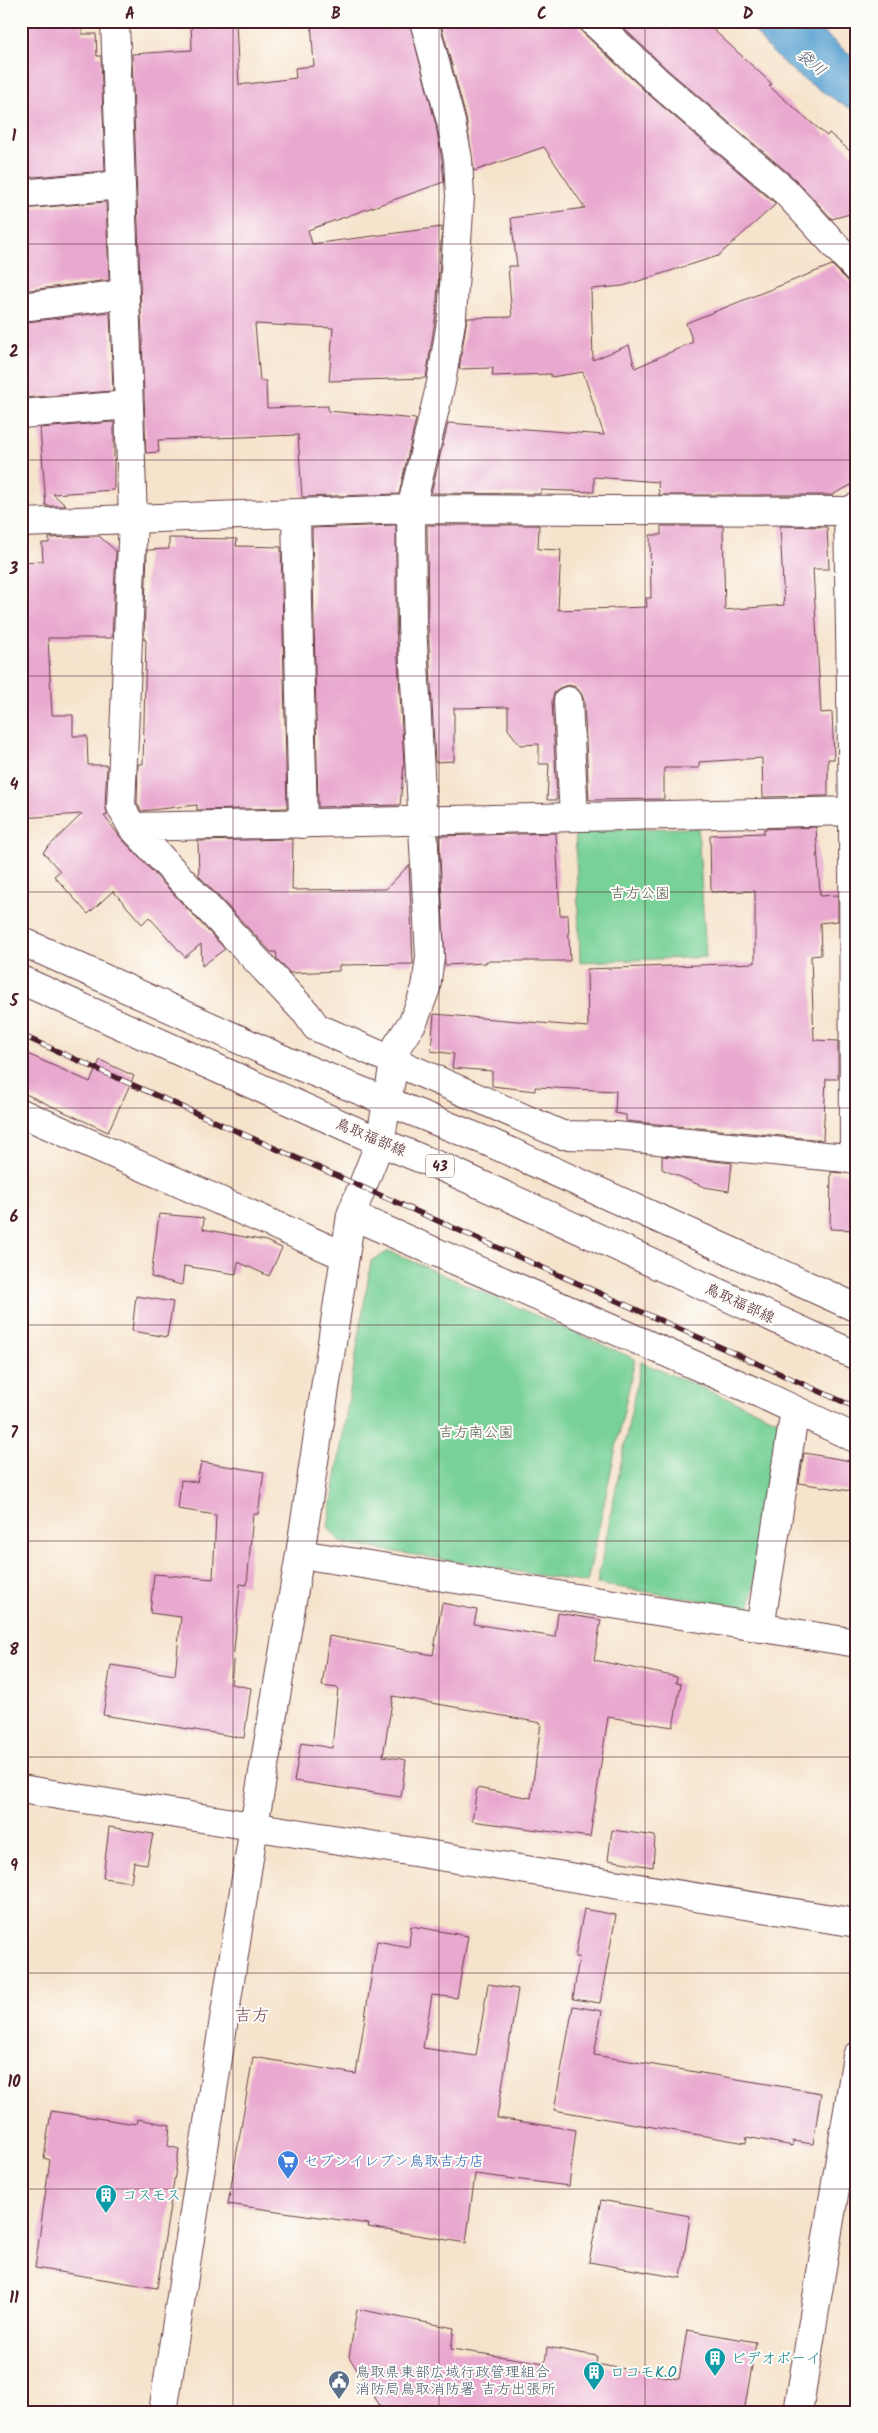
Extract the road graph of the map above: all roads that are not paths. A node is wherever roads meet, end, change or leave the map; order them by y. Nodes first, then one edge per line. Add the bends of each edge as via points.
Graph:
1 (114, 21) edge
2 (424, 21) edge
3 (593, 21) edge
4 (121, 185) junction
5 (21, 194) edge
6 (857, 269) edge
7 (124, 294) junction
8 (21, 307) edge
9 (129, 405) junction
10 (21, 414) edge
11 (852, 509) edge
12 (411, 510) junction
13 (296, 515) junction
14 (133, 518) junction
15 (21, 523) edge
16 (568, 701) dead end
17 (853, 811) junction
18 (574, 817) junction
19 (423, 821) junction
20 (303, 824) junction
21 (132, 827) junction
22 (21, 941) edge
23 (21, 980) edge
24 (396, 1061) junction
25 (388, 1101) junction
26 (21, 1113) edge
27 (380, 1142) junction
28 (855, 1159) edge
29 (350, 1214) junction
30 (345, 1256) junction
31 (857, 1308) edge
32 (857, 1356) edge
33 (795, 1410) junction
34 (857, 1439) edge
35 (300, 1554) junction
36 (760, 1628) junction
37 (857, 1643) edge
38 (21, 1788) edge
39 (254, 1826) junction
40 (857, 1923) edge
41 (857, 2056) edge
42 (163, 2412) edge
43 (798, 2412) edge

1 - 4 street
2 - 12 street via 452,122 460,197 452,316 441,383
3 - 6 street via 659,84 785,190
4 - 5 street
4 - 7 street
7 - 8 street
7 - 9 street
9 - 10 street
9 - 14 street
11 - 12 street
11 - 17 street
12 - 13 street
12 - 19 street via 412,625
13 - 14 street
13 - 20 street
14 - 15 street
14 - 21 street via 121,807
16 - 18 street
17 - 18 street
17 - 28 street
18 - 19 street
19 - 20 street
19 - 24 street via 430,958 426,988 414,1020 398,1046
20 - 21 street
21 - 24 street via 316,1027
22 - 25 street via 289,1062
23 - 27 street, 鳥取福部線 / 43
24 - 25 street
24 - 28 street via 562,1135 625,1137
25 - 27 street
25 - 31 street via 492,1143
26 - 30 street
27 - 29 street
27 - 32 street, 鳥取福部線 / 43 via 458,1174
29 - 30 street
29 - 33 street
30 - 35 street
33 - 34 street
33 - 36 street
35 - 36 street
35 - 39 street
36 - 37 street
38 - 39 street
39 - 40 street
39 - 42 street
41 - 43 street

